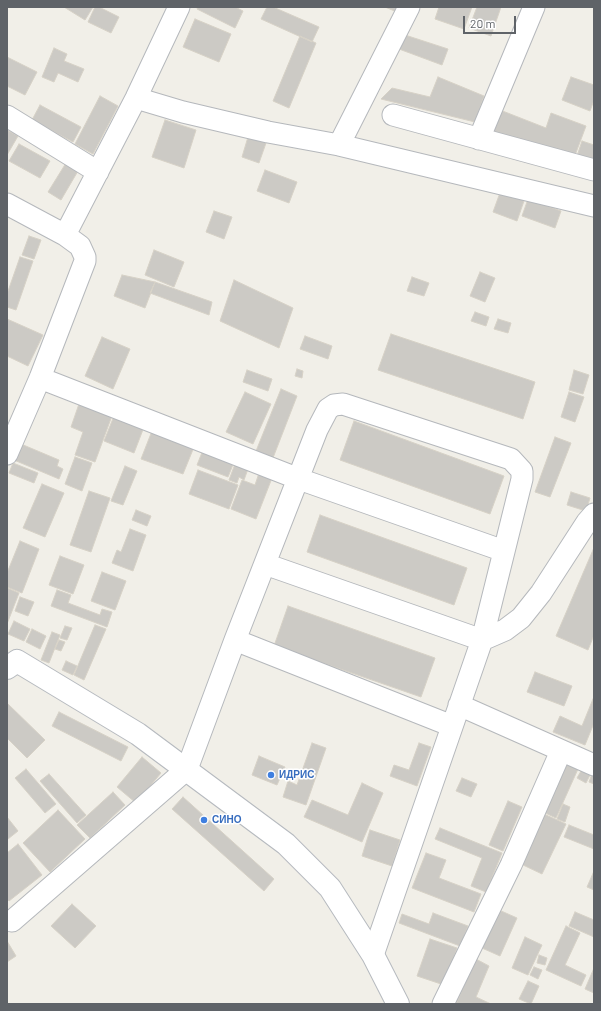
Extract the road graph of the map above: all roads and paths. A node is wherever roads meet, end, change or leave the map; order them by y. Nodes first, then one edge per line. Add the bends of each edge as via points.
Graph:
1 (179, 7) edge
2 (410, 7) edge
3 (534, 7) edge
4 (136, 98) junction
5 (393, 115) dead end
6 (7, 116) edge
7 (479, 139) junction
8 (339, 145) junction
9 (594, 170) edge
10 (98, 172) junction
11 (7, 204) edge
12 (594, 206) edge
13 (65, 235) junction
14 (40, 378) junction
15 (7, 454) edge
16 (299, 479) junction
17 (594, 514) edge
18 (504, 551) junction
19 (265, 564) junction
20 (235, 640) junction
21 (482, 640) junction
22 (10, 661) edge
23 (460, 705) junction
24 (452, 726) junction
25 (561, 751) junction
26 (594, 765) edge
27 (188, 769) junction
28 (12, 921) dead end
29 (373, 955) junction
30 (398, 1004) edge
31 (443, 1004) edge

1 - 4 street
2 - 8 street
3 - 7 street
4 - 8 street via 268,132
4 - 10 street
5 - 7 street
6 - 10 street
7 - 9 street
8 - 12 street
10 - 13 street
11 - 13 street
13 - 14 street via 80,246 85,261
14 - 15 street
14 - 16 street
16 - 18 street
16 - 18 street via 316,430 328,409 338,404 347,404 511,459 522,471 522,479
16 - 19 street
17 - 21 street via 521,618 505,630
18 - 21 street
19 - 20 street
19 - 21 street
20 - 24 street
20 - 27 street
21 - 23 street
22 - 27 street via 138,734
23 - 24 street
23 - 25 street
24 - 29 street
25 - 26 street
25 - 31 street via 511,866
27 - 28 street
27 - 29 street via 286,844 330,888
29 - 30 street

